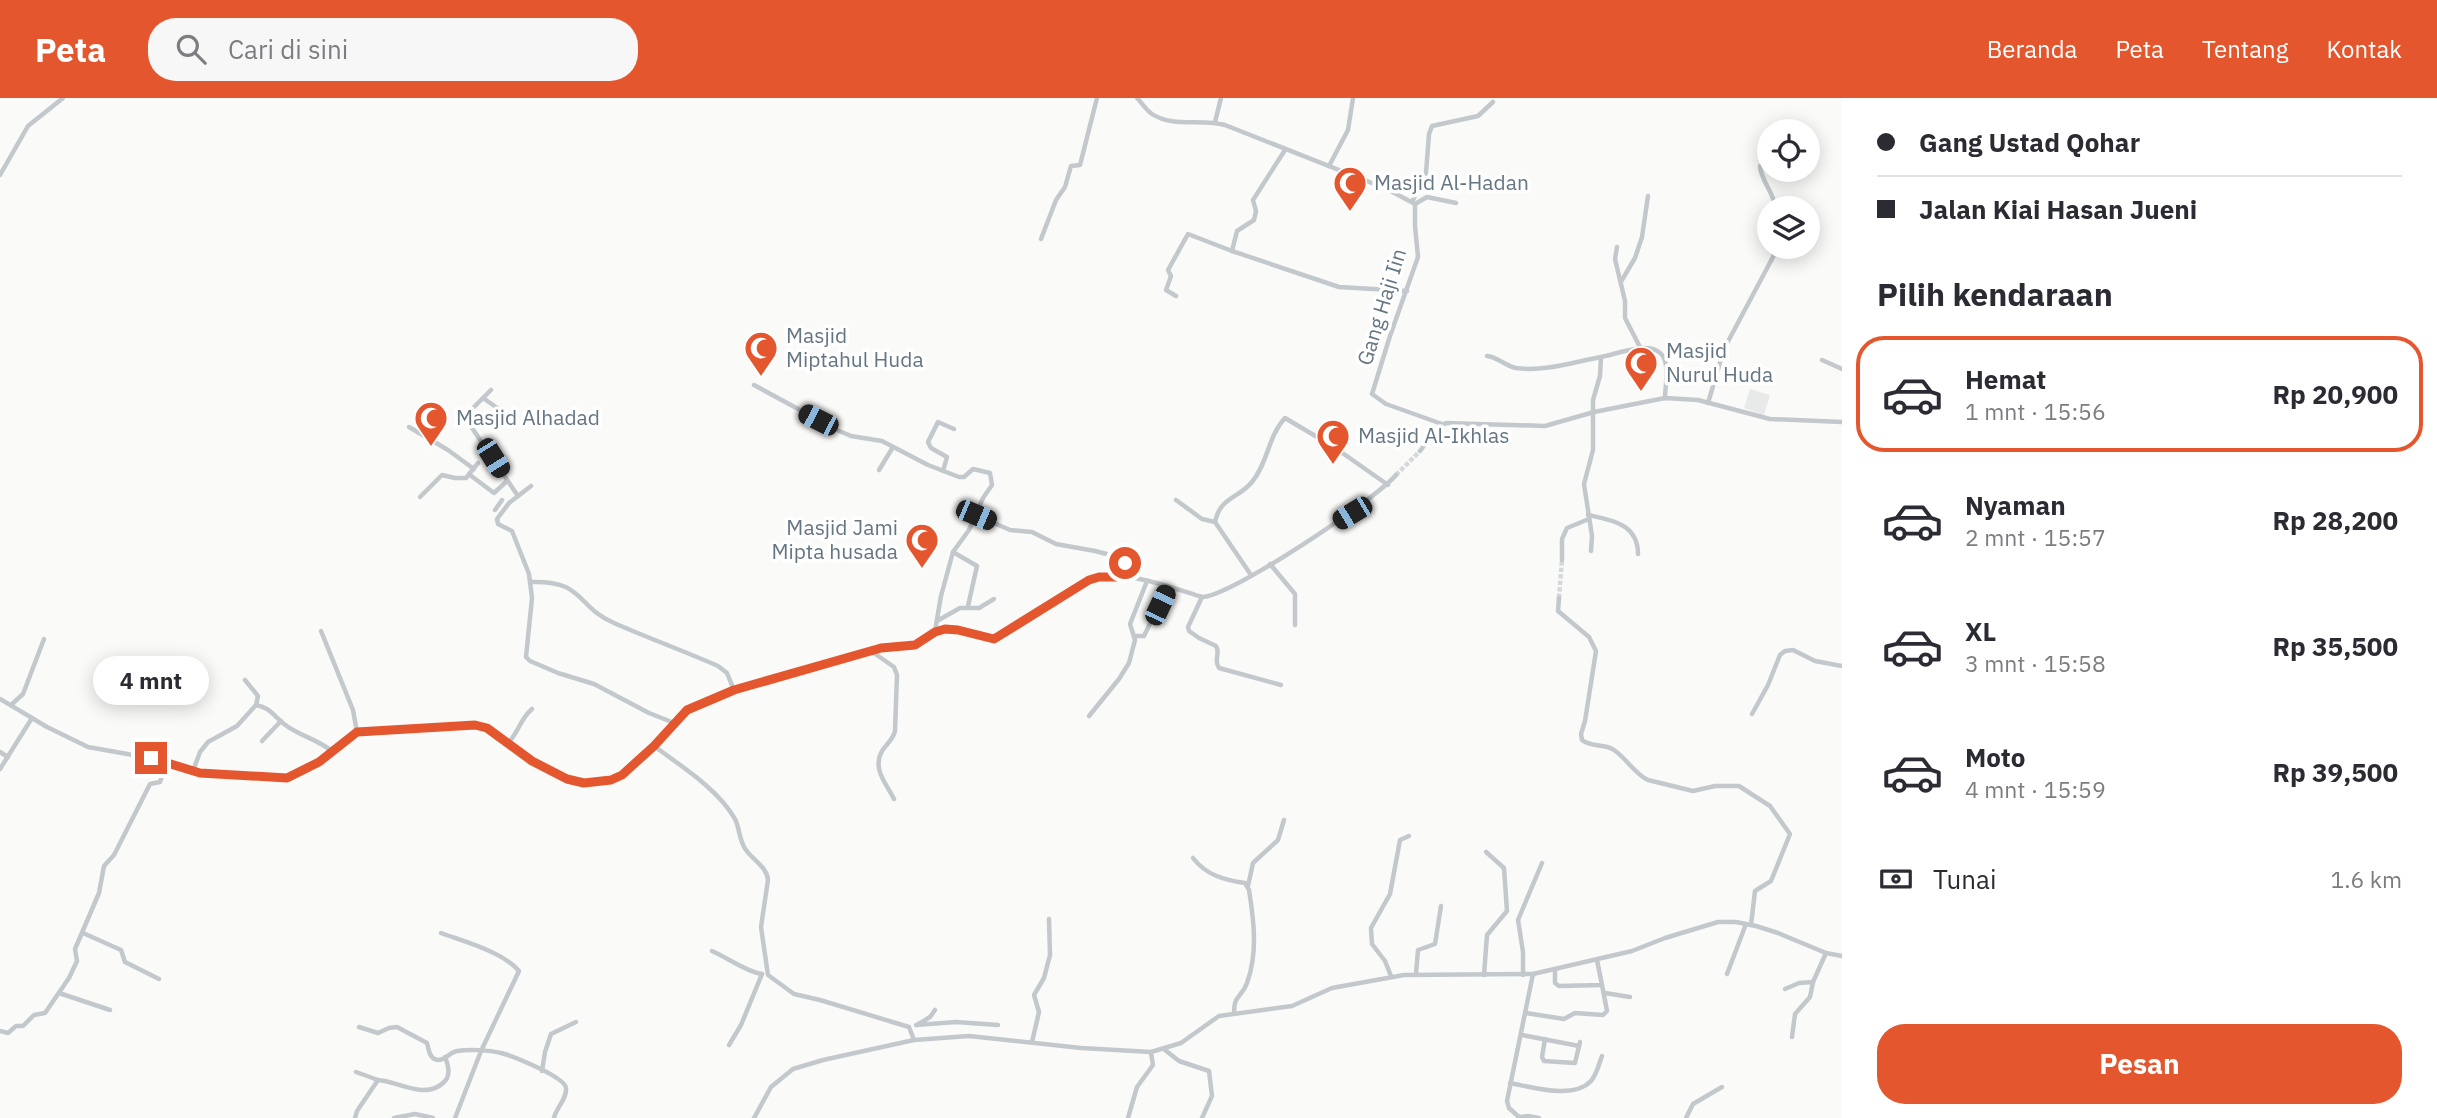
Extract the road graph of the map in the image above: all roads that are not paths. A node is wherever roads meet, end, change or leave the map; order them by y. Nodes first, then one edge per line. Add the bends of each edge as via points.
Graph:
1 (63, 98) edge
2 (1097, 98) edge
3 (1137, 98) edge
4 (1221, 98) edge
5 (1353, 98) edge
6 (1493, 102) dead end
7 (1215, 122) junction
8 (1285, 150) junction
9 (1329, 166) junction
10 (0, 174) edge
11 (1648, 196) dead end
12 (1413, 203) junction
13 (1456, 203) dead end
14 (1041, 239) dead end
15 (1617, 247) dead end
16 (1232, 250) junction
17 (1772, 259) edge
18 (1622, 281) junction
19 (1406, 291) junction
20 (1176, 296) dead end
21 (1641, 349) junction
22 (1487, 356) dead end
23 (1601, 357) junction
24 (1822, 360) dead end
25 (1842, 369) edge
26 (754, 385) dead end
27 (491, 390) dead end
28 (483, 398) junction
29 (1665, 398) junction
30 (1708, 403) junction
31 (1594, 412) junction
32 (1842, 422) edge
33 (1442, 424) junction
34 (516, 426) dead end
35 (409, 427) dead end
36 (954, 429) dead end
37 (893, 446) junction
38 (1420, 451) tunnel mouth
39 (478, 463) dead end
40 (474, 469) junction
41 (879, 470) dead end
42 (943, 471) junction
43 (470, 475) junction
44 (1396, 475) tunnel mouth
45 (507, 481) junction
46 (1388, 485) junction
47 (531, 486) dead end
48 (518, 496) junction
49 (420, 497) dead end
50 (502, 500) dead end
51 (1176, 500) dead end
52 (500, 514) junction
53 (976, 515) junction
54 (1588, 517) junction
55 (1216, 522) junction
56 (1591, 551) dead end
57 (953, 552) junction
58 (1638, 554) dead end
59 (1562, 560) tunnel mouth
60 (1270, 564) junction
61 (1251, 575) junction
62 (1122, 577) junction
63 (1147, 581) junction
64 (530, 582) junction
65 (1168, 586) junction
66 (1202, 597) junction
67 (1559, 598) tunnel mouth
68 (994, 599) dead end
69 (968, 606) junction
70 (936, 621) junction
71 (1295, 625) dead end
72 (321, 631) dead end
73 (935, 632) junction
74 (1134, 636) junction
75 (44, 639) dead end
76 (871, 651) junction
77 (1842, 666) edge
78 (245, 680) dead end
79 (1281, 685) dead end
80 (734, 690) junction
81 (0, 699) edge
82 (11, 705) junction
83 (256, 705) junction
84 (533, 709) dead end
85 (1752, 713) dead end
86 (1089, 716) dead end
87 (32, 718) junction
88 (281, 721) junction
89 (674, 723) junction
90 (357, 732) junction
91 (262, 741) dead end
92 (508, 743) junction
93 (654, 746) junction
94 (0, 752) edge
95 (334, 752) junction
96 (8, 757) junction
97 (167, 762) junction
98 (0, 769) edge
99 (193, 772) junction
100 (894, 799) dead end
101 (1284, 820) dead end
102 (1409, 836) dead end
103 (1486, 852) dead end
104 (1193, 858) dead end
105 (1542, 863) dead end
106 (1248, 886) junction
107 (1441, 905) dead end
108 (1049, 919) dead end
109 (1748, 924) junction
110 (83, 933) junction
111 (441, 933) dead end
112 (712, 951) dead end
113 (1825, 955) junction
114 (1842, 956) edge
115 (1597, 960) junction
116 (1555, 970) junction
117 (1522, 971) junction
118 (764, 973) junction
119 (1416, 974) junction
120 (1533, 974) junction
121 (1727, 974) dead end
122 (1484, 975) junction
123 (1391, 976) junction
124 (159, 979) dead end
125 (1813, 982) junction
126 (1602, 985) junction
127 (1785, 989) dead end
128 (59, 993) junction
129 (1605, 993) junction
130 (1630, 997) dead end
131 (110, 1010) dead end
132 (935, 1010) dead end
133 (1234, 1012) junction
134 (1526, 1013) junction
135 (576, 1022) dead end
136 (998, 1025) dead end
137 (916, 1026) junction
138 (359, 1027) dead end
139 (908, 1027) junction
140 (0, 1031) edge
141 (1522, 1035) junction
142 (1792, 1037) dead end
143 (1545, 1039) junction
144 (914, 1040) junction
145 (1032, 1042) junction
146 (729, 1045) dead end
147 (1165, 1050) junction
148 (481, 1051) junction
149 (1151, 1052) junction
150 (1602, 1056) dead end
151 (445, 1057) junction
152 (542, 1071) junction
153 (356, 1072) dead end
154 (378, 1080) junction
155 (1510, 1083) junction
156 (1722, 1087) dead end
157 (355, 1118) edge
158 (394, 1118) edge
159 (433, 1118) edge
160 (455, 1118) edge
161 (554, 1118) edge
162 (754, 1118) edge
163 (1128, 1118) edge
164 (1202, 1118) edge
165 (1520, 1118) edge
166 (1539, 1118) edge
167 (1686, 1118) edge

1 - 10 street via 28,126
2 - 14 street via 1080,165 1071,166
3 - 7 street via 1150,113 1170,121
4 - 7 street
5 - 9 street via 1348,130
6 - 12 street via 1478,116 1432,125 1426,173
7 - 8 street
8 - 9 street
8 - 16 street via 1253,200 1254,220 1237,231
9 - 12 street
11 - 18 street via 1642,237
12 - 13 street via 1427,197
12 - 19 street, Gang Haji Iin via 1418,257
15 - 18 street via 1615,259
16 - 19 street via 1339,287
16 - 20 street via 1188,234 1169,268 1166,290
17 - 30 street via 1724,349
18 - 21 street via 1625,318
19 - 33 street, Gang Haji Iin via 1372,394 1386,404
21 - 23 street
21 - 29 street via 1657,350 1665,360
22 - 23 street via 1525,369
23 - 31 street
24 - 25 street
26 - 37 street via 837,430
27 - 28 street
28 - 34 street
28 - 45 street via 467,414 467,422
29 - 30 street
29 - 31 street
30 - 32 street via 1770,419
31 - 33 street via 1545,426
31 - 54 street via 1591,459 1584,480
33 - 38 street
35 - 40 street
36 - 42 street via 938,422 928,442 947,457
37 - 41 street
37 - 42 street
39 - 40 street
40 - 43 street
42 - 53 street via 961,478 973,469 992,475 992,485
43 - 45 street via 494,493
43 - 49 street via 442,475
44 - 46 street
45 - 48 street
46 - 55 street via 1285,418 1252,482 1224,502
46 - 60 street
47 - 48 street
48 - 52 street
50 - 52 street via 493,509
51 - 55 street via 1202,519
52 - 64 street via 497,522 512,531
53 - 57 street
53 - 62 street via 1056,544 1122,558
54 - 56 street
54 - 58 street via 1628,527
54 - 59 street via 1567,528
55 - 61 street
57 - 69 street via 978,566
57 - 70 street
60 - 61 street
60 - 71 street via 1294,594
61 - 66 street via 1221,593
62 - 63 street
62 - 73 street via 1089,580 994,639 951,628
63 - 65 street
63 - 74 street via 1130,624
64 - 80 street via 565,586 605,619 718,666 727,673
64 - 89 street via 527,659 594,684
65 - 66 street
65 - 74 street via 1144,636
66 - 79 street via 1188,627 1216,646 1219,668
67 - 109 street via 1559,611 1589,637 1596,651 1582,740 1614,750 1648,780 1693,791 1739,786 1770,807 1790,834 1771,881 1755,891
68 - 69 street via 979,608
69 - 70 street
70 - 73 street
72 - 90 street via 353,709
73 - 76 street via 915,645
74 - 86 street via 1125,670
75 - 82 street via 23,694
76 - 80 street
76 - 100 street via 896,670 895,731 878,765
77 - 85 street via 1785,651
78 - 83 street via 258,696
80 - 89 street via 687,710
81 - 82 street
82 - 87 street
83 - 88 street via 268,708
83 - 99 street via 237,726 208,742
84 - 92 street via 521,719
87 - 96 street
87 - 97 street via 88,747
88 - 91 street
88 - 95 street
89 - 93 street
90 - 92 street via 481,725
90 - 95 street
92 - 93 street via 567,779 592,783 619,777
93 - 118 street via 713,794 735,820 744,848 767,873 761,922
94 - 96 street
95 - 99 street via 287,778
96 - 98 street
97 - 99 street
97 - 110 street via 160,782 150,784 104,866
101 - 106 street via 1278,840 1253,863
102 - 123 street via 1398,845 1390,894 1371,928 1372,944
103 - 122 street via 1504,868 1507,911 1487,935
104 - 106 street via 1206,872
105 - 117 street via 1518,920
106 - 133 street via 1254,955
107 - 119 street via 1435,944 1418,950
108 - 145 street via 1050,954 1034,995 1039,1012
109 - 113 street
109 - 115 street via 1718,922
109 - 121 street
110 - 124 street via 121,950 125,962
110 - 128 street via 74,950 76,961
111 - 148 street via 478,946 519,971
112 - 118 street via 750,971
113 - 114 street
113 - 125 street
115 - 116 street
115 - 126 street
116 - 120 street
116 - 126 street via 1559,986
117 - 120 street
117 - 122 street
118 - 139 street via 794,994
118 - 146 street
119 - 122 street
119 - 123 street
120 - 134 street
123 - 133 street via 1324,990 1292,1006
125 - 127 street
125 - 142 street via 1810,997 1795,1014
126 - 129 street
128 - 131 street
128 - 140 street via 44,1013 8,1033
129 - 130 street
129 - 134 street via 1607,1006 1602,1015 1575,1013 1564,1018
132 - 137 street
133 - 147 street via 1216,1017
134 - 141 street
135 - 152 street via 551,1034
136 - 137 street via 956,1022
137 - 139 street
138 - 151 street via 377,1033 397,1027 427,1043 433,1058
139 - 144 street
141 - 143 street
141 - 155 street
143 - 143 street via 1579,1044 1573,1064 1544,1061
144 - 145 street via 957,1036
144 - 162 street via 793,1069 771,1087
145 - 149 street
147 - 149 street
147 - 164 street via 1179,1061 1209,1071 1212,1096
148 - 151 street via 456,1051
148 - 152 street via 502,1053
148 - 160 street
149 - 163 street via 1153,1065 1137,1087
150 - 155 street via 1592,1079 1581,1087 1561,1090
151 - 154 street via 447,1077 433,1089
152 - 161 street via 566,1087
153 - 154 street
154 - 157 street
155 - 165 street via 1507,1105
156 - 167 street via 1693,1104
158 - 159 street via 415,1114
165 - 166 street

